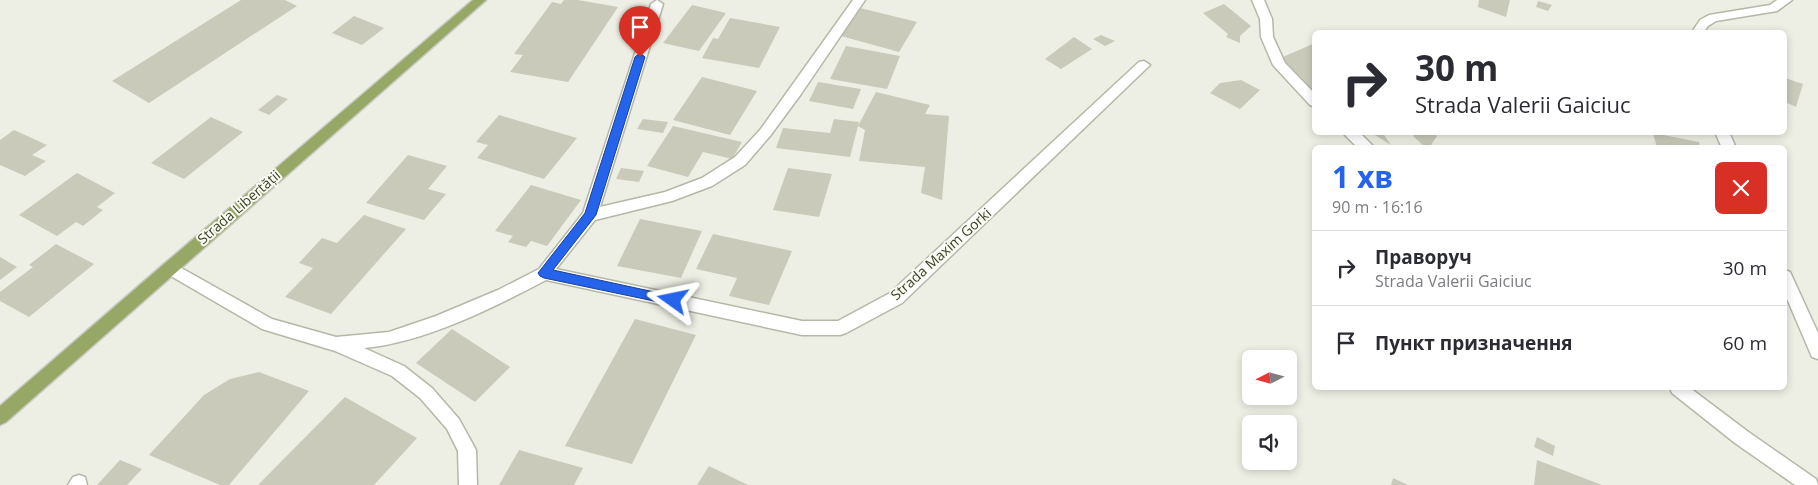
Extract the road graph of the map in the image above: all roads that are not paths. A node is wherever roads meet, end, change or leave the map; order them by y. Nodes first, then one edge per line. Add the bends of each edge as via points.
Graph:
1 (480, 0) edge
2 (859, 0) edge
3 (1258, 0) edge
4 (1786, 0) edge
5 (657, 4) dead end
6 (1699, 30) edge
7 (1144, 65) dead end
8 (1312, 99) edge
9 (1353, 135) edge
10 (1364, 145) edge
11 (590, 215) junction
12 (168, 268) junction
13 (544, 273) junction
14 (1787, 281) edge
15 (336, 344) junction
16 (1818, 352) edge
17 (1681, 390) edge
18 (0, 417) edge
19 (468, 485) edge
20 (1810, 485) edge

1 - 12 main road, Strada Libertății
2 - 11 street via 766,133 740,162 707,182 667,196
3 - 8 street via 1266,19 1267,37 1279,65
4 - 6 street via 1773,8 1713,18
5 - 11 street
7 - 13 street, Strada Maxim Gorki via 896,298 840,328 802,328
9 - 10 street
11 - 13 street
12 - 15 street via 268,324
12 - 18 main road, Strada Libertății
13 - 15 street via 504,295 398,336
14 - 16 street
15 - 19 street via 398,371 426,393 453,424 467,450
17 - 20 street

